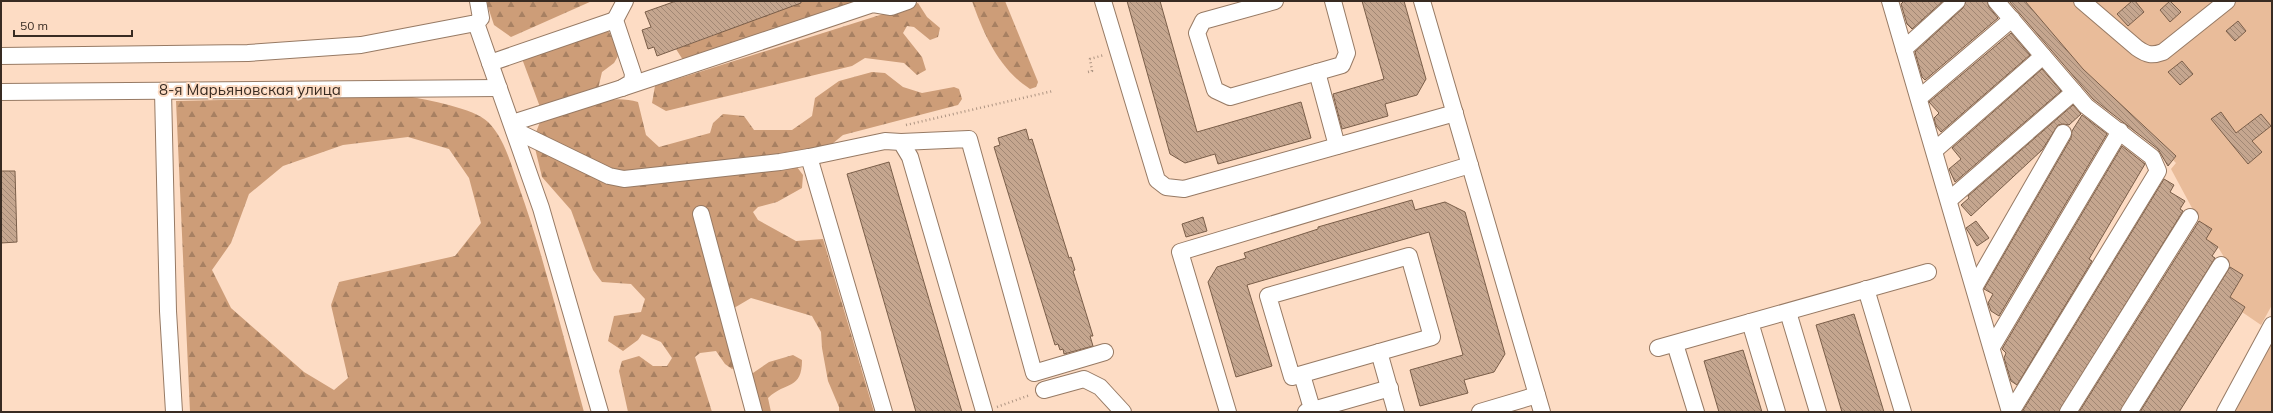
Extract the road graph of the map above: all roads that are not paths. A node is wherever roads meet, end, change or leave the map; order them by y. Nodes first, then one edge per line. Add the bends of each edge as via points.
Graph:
1 (478, 1) edge
2 (625, 1) edge
3 (908, 1) edge
4 (1103, 1) edge
5 (1275, 1) edge
6 (1333, 1) edge
7 (1422, 1) edge
8 (1890, 1) edge
9 (1957, 1) edge
10 (1996, 1) edge
11 (2082, 1) edge
12 (2227, 1) edge
13 (1248, 5) edge
14 (2012, 19) junction
15 (615, 20) junction
16 (476, 23) junction
17 (1904, 49) junction
18 (1, 56) edge
19 (2043, 56) junction
20 (490, 63) junction
21 (1317, 72) junction
22 (499, 88) junction
23 (622, 88) junction
24 (164, 91) junction
25 (1, 92) edge
26 (2074, 92) junction
27 (1919, 98) junction
28 (1455, 114) junction
29 (513, 127) junction
30 (2120, 131) junction
31 (2063, 132) dead end
32 (901, 142) junction
33 (1337, 146) junction
34 (1935, 150) junction
35 (809, 157) junction
36 (1470, 165) junction
37 (1949, 200) junction
38 (701, 214) dead end
39 (2190, 217) dead end
40 (2221, 265) dead end
41 (1928, 272) dead end
42 (1975, 286) junction
43 (1866, 289) junction
44 (1788, 312) junction
45 (1750, 322) junction
46 (2272, 325) edge
47 (1675, 344) junction
48 (1992, 347) junction
49 (1658, 348) dead end
50 (1105, 352) dead end
51 (1379, 352) junction
52 (1302, 375) junction
53 (1390, 388) junction
54 (1044, 390) road end
55 (1537, 395) junction
56 (984, 411) edge
57 (1310, 411) edge
58 (174, 412) edge
59 (600, 412) edge
60 (754, 412) edge
61 (884, 412) edge
62 (1123, 412) edge
63 (1228, 412) edge
64 (1396, 412) edge
65 (1480, 412) edge
66 (1542, 412) edge
67 (1696, 412) edge
68 (1777, 412) edge
69 (1818, 412) edge
70 (1903, 412) edge
71 (2011, 412) edge
72 (2068, 412) edge
73 (2129, 412) edge
74 (2225, 412) edge

1 - 16 street via 481,18
2 - 15 street
3 - 23 street via 891,7 873,4
4 - 33 street via 1157,180 1166,187 1184,189
5 - 13 street
6 - 21 street via 1348,53 1342,65
7 - 28 street
8 - 17 street
9 - 17 street
10 - 14 street
11 - 12 street via 2137,48 2154,55 2163,52
13 - 21 street via 1203,21 1197,33 1215,90 1230,97
14 - 19 street
14 - 27 street
15 - 20 street
15 - 23 street via 633,74 632,82
16 - 18 street via 361,45 248,53
16 - 20 street
17 - 27 street
19 - 26 street
19 - 34 street
20 - 22 street
21 - 33 street
22 - 24 street, 8-я Марьяновская улица
22 - 29 street
23 - 29 street
24 - 25 street, 8-я Марьяновская улица
24 - 58 street via 168,311
26 - 30 street via 2086,106
26 - 37 street
27 - 34 street
28 - 33 street
28 - 36 street
29 - 35 street via 609,176 624,179
29 - 59 street via 541,208
30 - 48 street
30 - 71 street via 2152,157 2158,171
31 - 42 street
32 - 35 street via 885,141
32 - 50 street via 968,139 1034,373
32 - 56 street via 910,157
34 - 37 street
35 - 61 street
36 - 55 street
36 - 63 street via 1180,252
37 - 42 street
38 - 60 street
39 - 72 street
40 - 73 street
41 - 43 street
42 - 48 street
43 - 44 street
43 - 70 street
44 - 45 street
44 - 69 street
45 - 47 street
45 - 68 street
46 - 74 street
47 - 49 street
47 - 67 street
48 - 71 street
51 - 52 street
51 - 52 street via 1432,337 1409,256 1268,296 1292,377
51 - 53 street
52 - 57 street
53 - 57 street
53 - 64 street
54 - 62 street via 1084,379 1100,386
55 - 65 street
55 - 66 street

